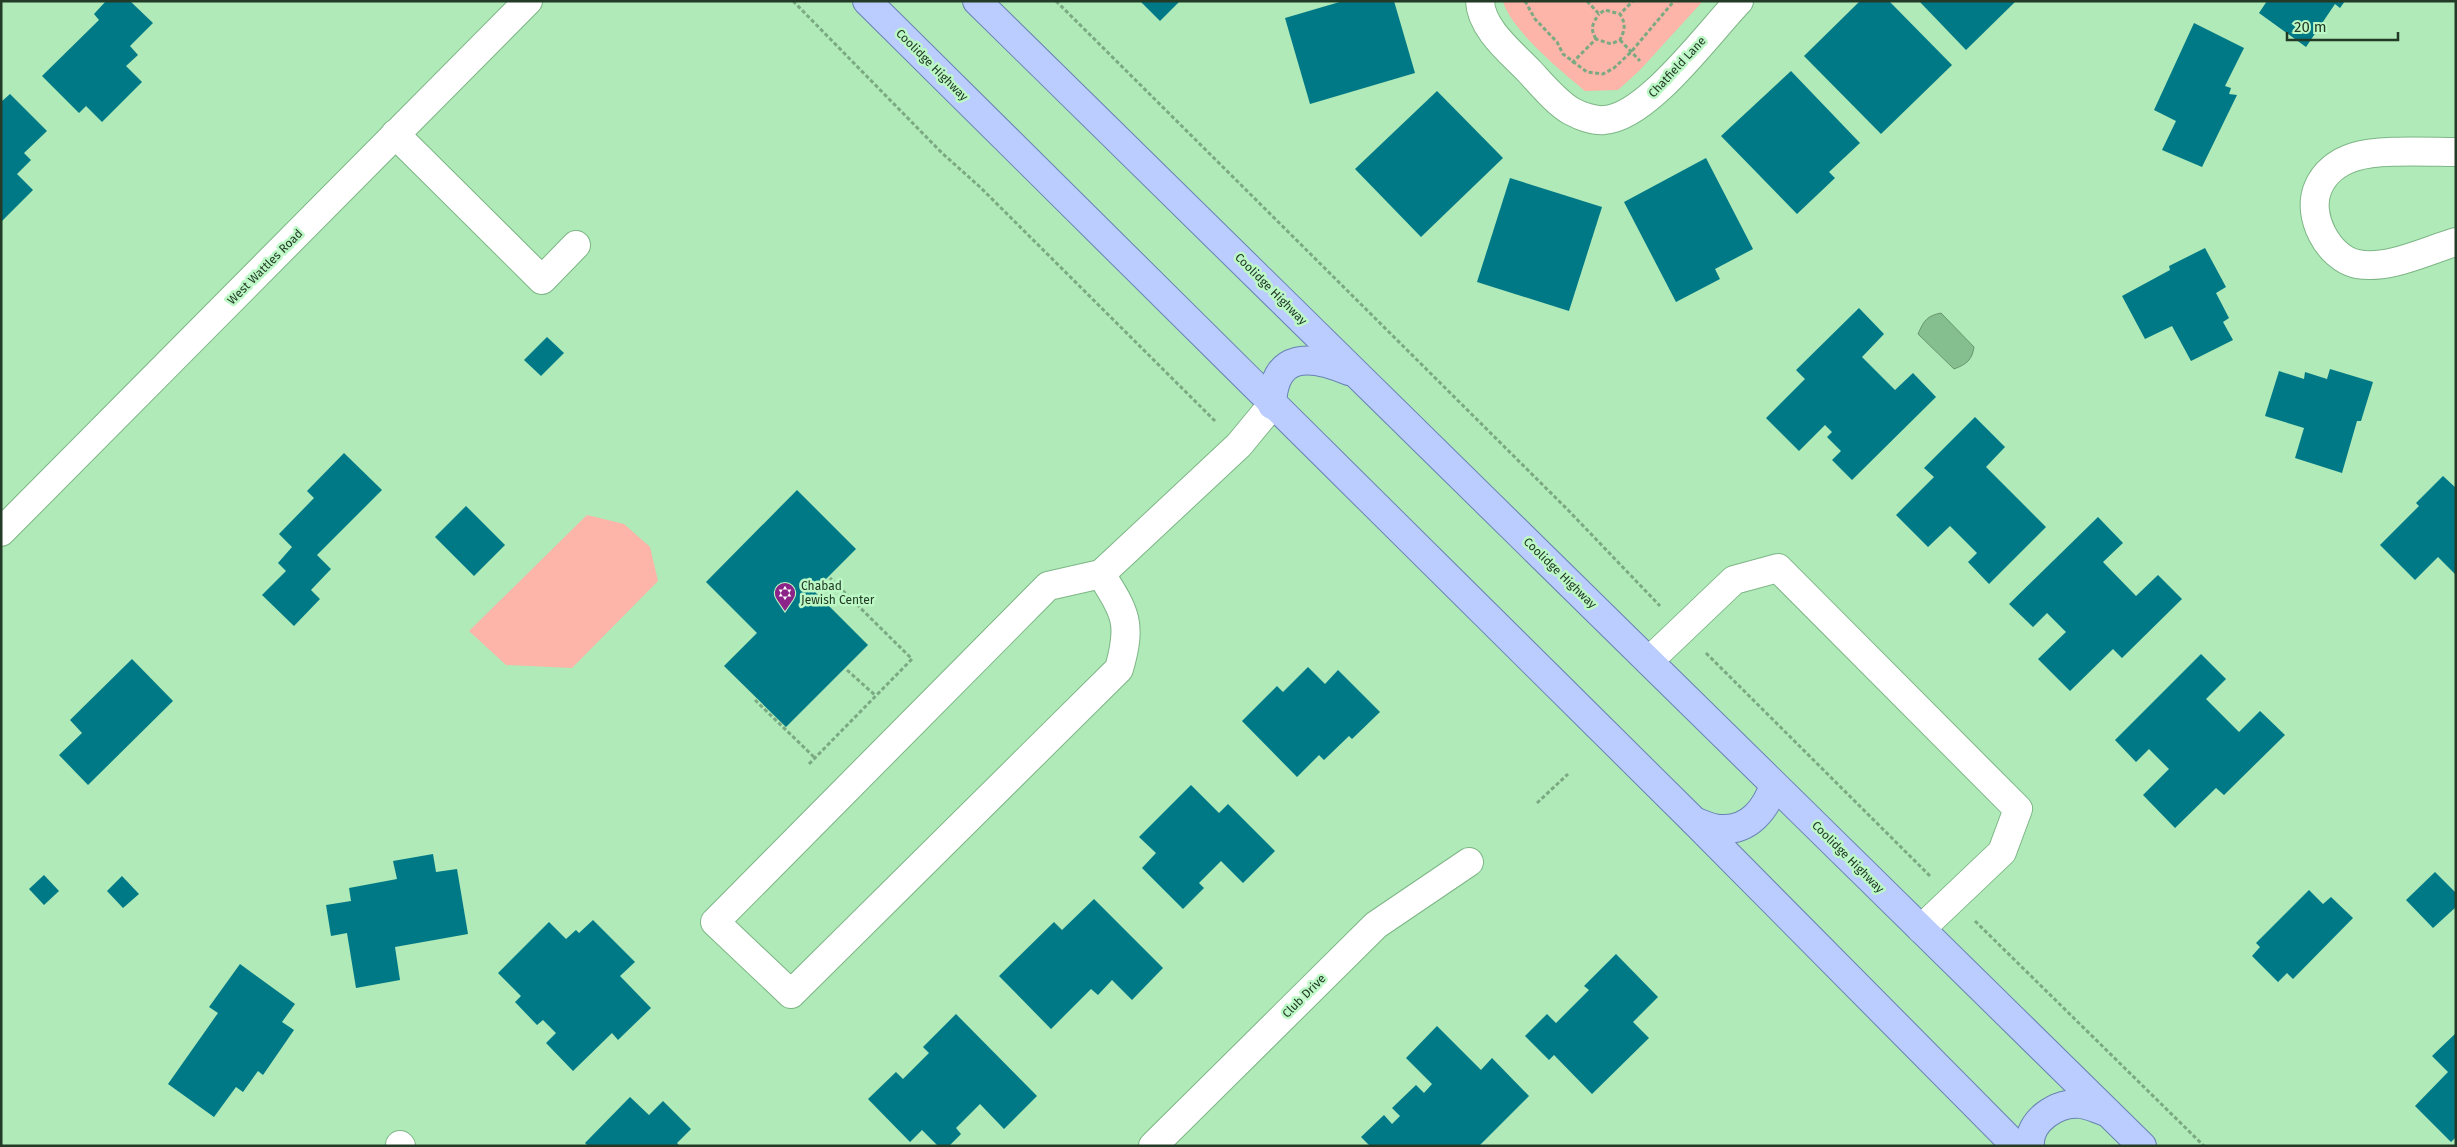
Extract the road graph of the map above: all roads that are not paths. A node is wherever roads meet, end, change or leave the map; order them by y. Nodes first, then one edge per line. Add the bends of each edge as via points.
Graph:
1 (528, 1) edge
2 (867, 1) edge
3 (977, 1) edge
4 (1480, 1) edge
5 (1739, 1) edge
6 (395, 134) junction
7 (2456, 152) edge
8 (2456, 242) edge
9 (576, 245) dead end
10 (1357, 374) junction
11 (1272, 405) junction
12 (1, 532) edge
13 (1101, 574) junction
14 (1649, 661) junction
15 (1774, 785) junction
16 (1694, 821) junction
17 (1469, 862) dead end
18 (1921, 929) junction
19 (2107, 1112) junction
20 (1153, 1146) edge
21 (2016, 1146) edge
22 (2030, 1146) edge
23 (2142, 1146) edge

1 - 6 street, West Wattles Road
2 - 11 main road, Coolidge Highway
3 - 10 main road, Coolidge Highway
4 - 5 street, Chatfield Lane via 1485,20 1498,38 1545,88 1570,110 1588,118 1605,120 1631,112 1654,93
6 - 9 street via 542,280
6 - 12 street, West Wattles Road
7 - 8 street via 2354,156 2332,168 2317,189 2315,215 2323,237 2338,254 2355,264 2379,266
10 - 11 main road via 1326,361 1309,358 1294,363 1279,375 1273,388
10 - 14 main road, Coolidge Highway
11 - 13 street via 1239,445
11 - 16 main road, Coolidge Highway
13 - 13 street via 1048,586 715,922 791,994 1119,669 1127,628 1117,599
14 - 15 main road, Coolidge Highway
14 - 18 street via 1734,580 1778,568 2018,809 2002,852
15 - 16 main road via 1769,802 1757,817 1738,827 1720,829
15 - 18 main road, Coolidge Highway
16 - 21 main road, Coolidge Highway
17 - 20 street, Club Drive via 1376,925
18 - 19 main road, Coolidge Highway
19 - 22 main road via 2081,1104 2062,1106 2048,1112 2029,1138
19 - 23 main road, Coolidge Highway

